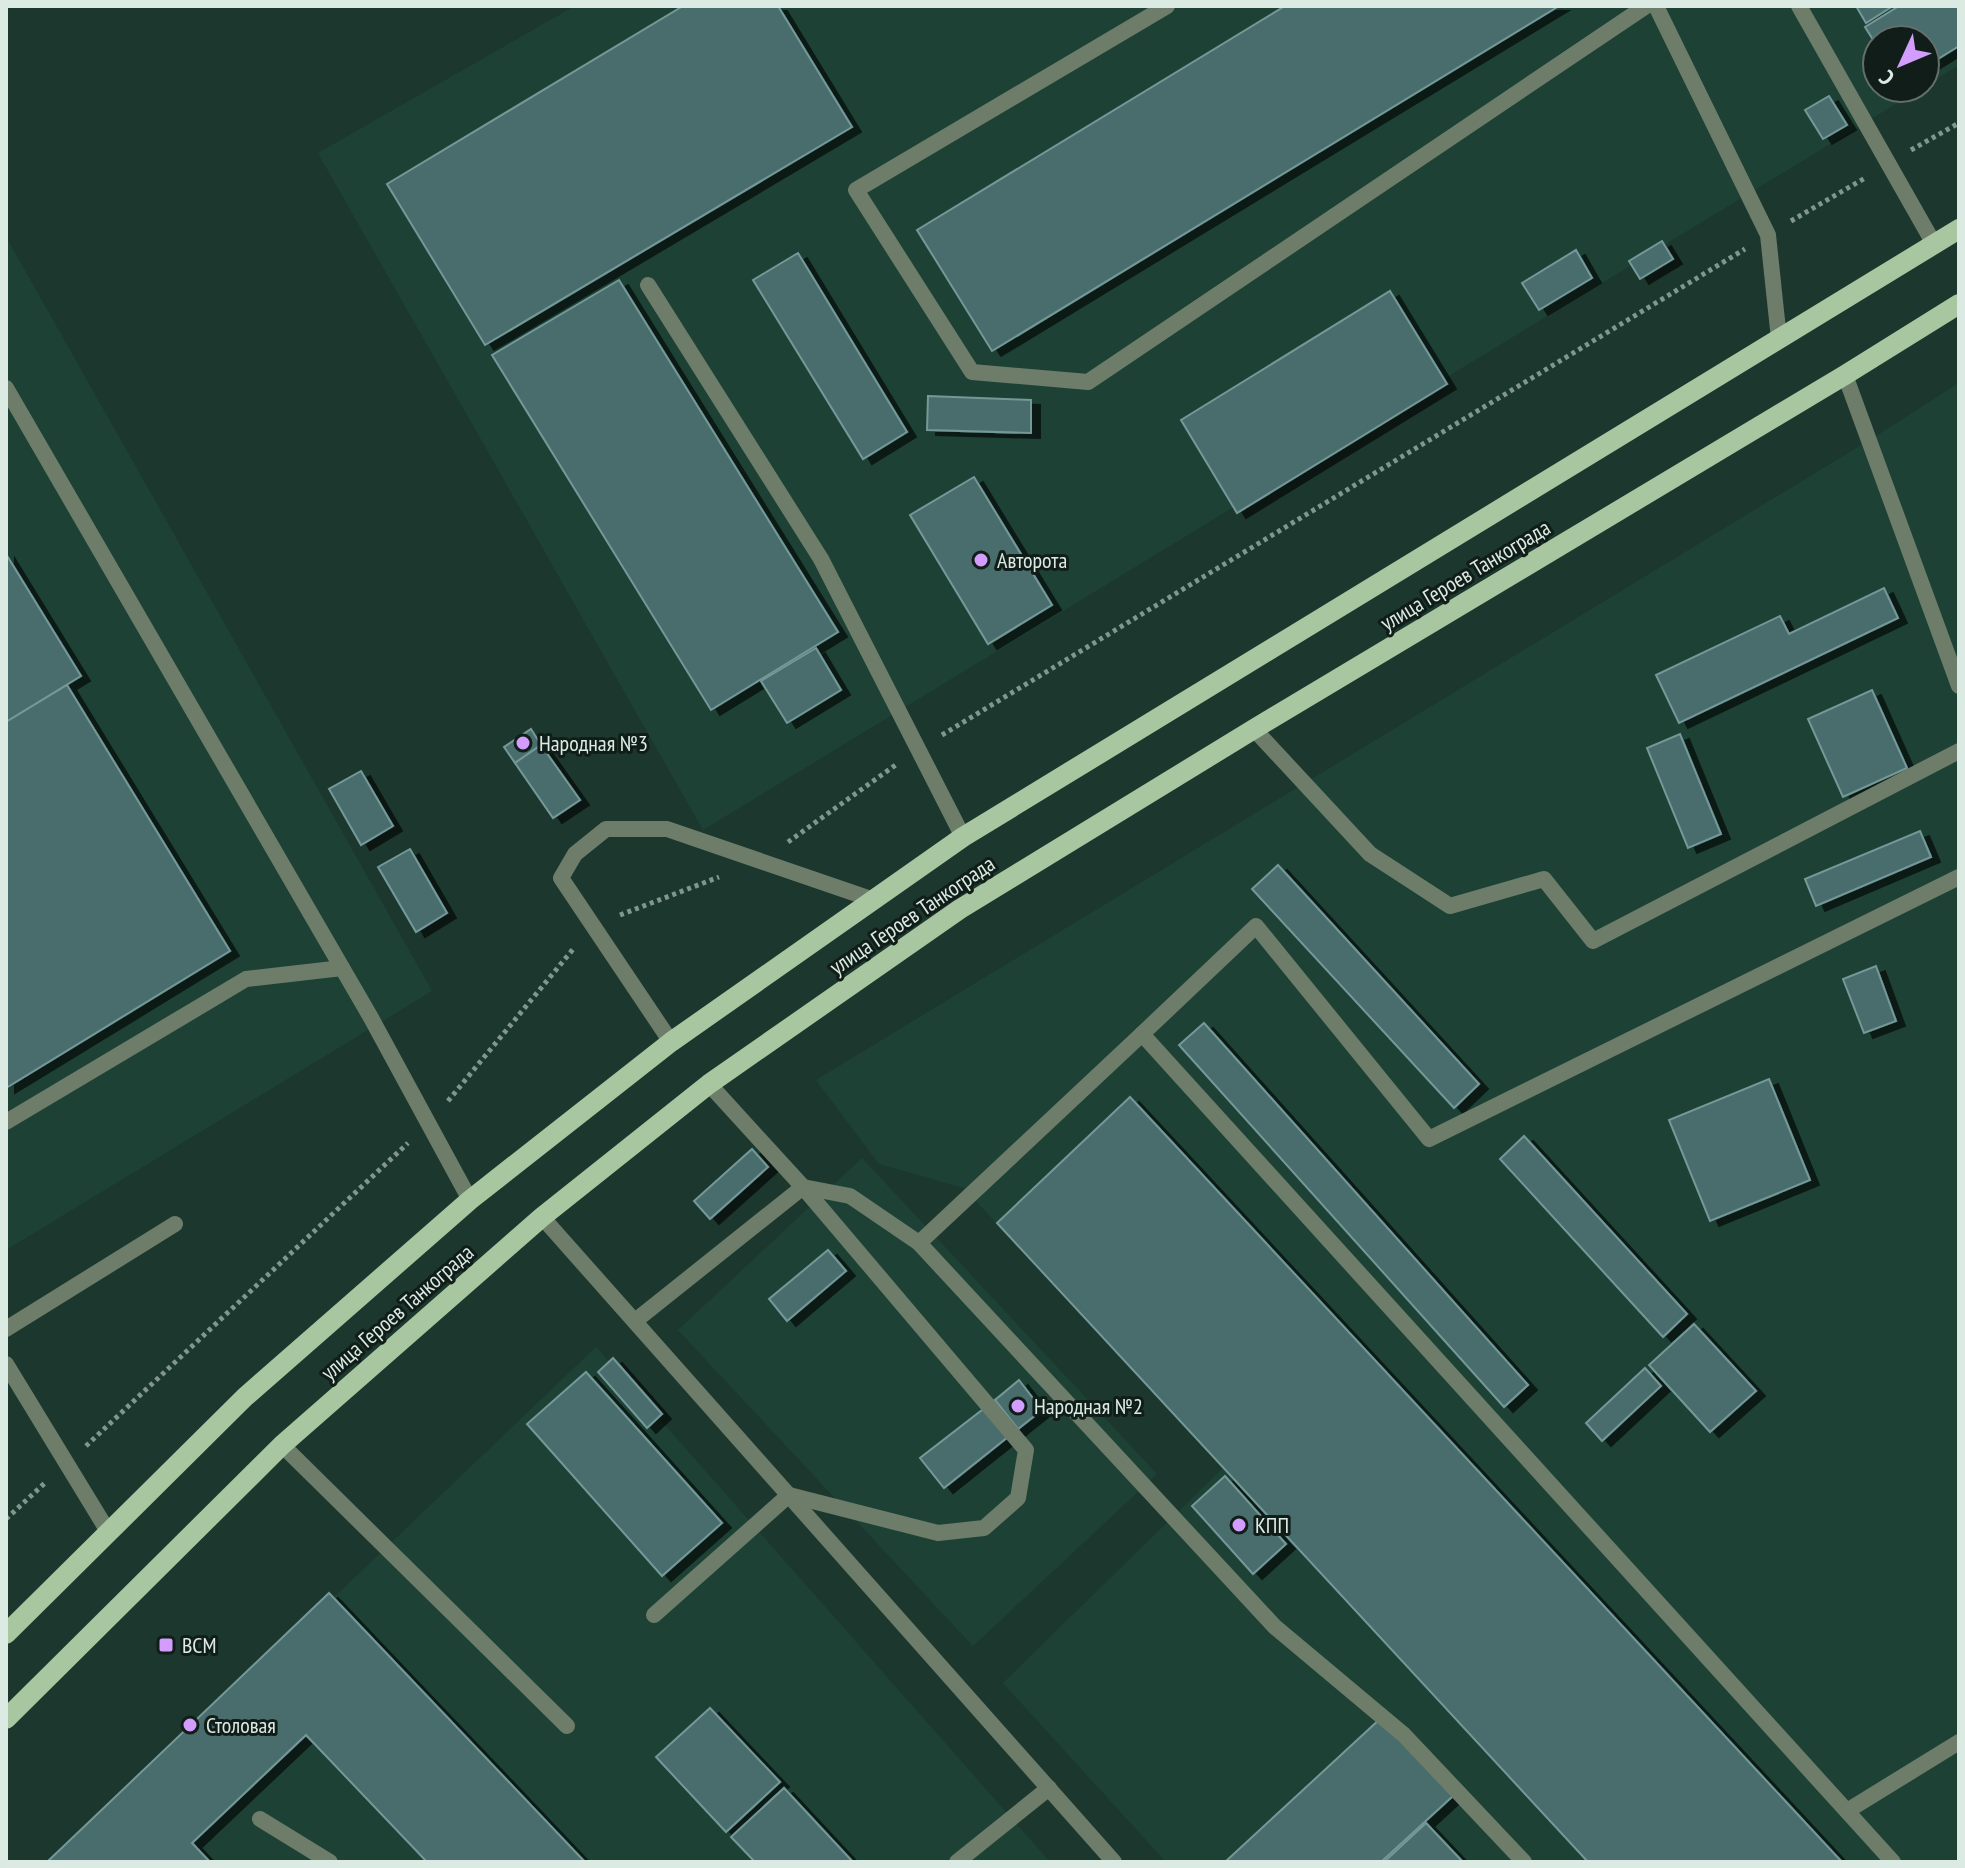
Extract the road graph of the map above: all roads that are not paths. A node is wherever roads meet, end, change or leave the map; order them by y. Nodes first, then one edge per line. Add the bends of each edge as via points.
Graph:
1 (1167, 6) edge
2 (1646, 6) edge
3 (1656, 6) edge
4 (1799, 6) edge
5 (1959, 229) edge
6 (1934, 244) junction
7 (648, 285) dead end
8 (1959, 304) edge
9 (1779, 339) junction
10 (1845, 375) junction
11 (6, 388) edge
12 (1959, 686) edge
13 (1254, 729) junction
14 (1959, 751) edge
15 (963, 837) junction
16 (1959, 877) edge
17 (874, 900) junction
18 (342, 968) junction
19 (1142, 1034) junction
20 (671, 1042) junction
21 (709, 1084) junction
22 (6, 1122) edge
23 (803, 1187) junction
24 (470, 1200) junction
25 (542, 1217) junction
26 (175, 1224) dead end
27 (919, 1243) junction
28 (635, 1321) junction
29 (6, 1329) edge
30 (6, 1364) edge
31 (282, 1445) junction
32 (789, 1495) junction
33 (109, 1533) junction
34 (654, 1615) dead end
35 (6, 1634) edge
36 (6, 1719) edge
37 (567, 1726) dead end
38 (1959, 1742) edge
39 (1049, 1788) junction
40 (1847, 1811) junction
41 (260, 1819) dead end
42 (330, 1862) edge
43 (957, 1862) edge
44 (1114, 1862) edge
45 (1524, 1862) edge
46 (1893, 1862) edge

1 - 2 lane via 856,190 972,372 1088,382
3 - 9 lane via 1768,235
4 - 6 lane
5 - 6 main road, улица Героев Танкограда
6 - 9 main road, улица Героев Танкограда
7 - 15 lane via 821,559
8 - 10 main road, улица Героев Танкограда
9 - 15 main road, улица Героев Танкограда
10 - 12 lane
10 - 13 main road, улица Героев Танкограда
11 - 18 lane
13 - 14 lane via 1370,854 1450,906 1544,879 1593,941
13 - 21 main road, улица Героев Танкограда via 960,909
15 - 17 main road, улица Героев Танкограда
16 - 19 lane via 1429,1139 1256,926
17 - 20 main road, улица Героев Танкограда
17 - 20 lane via 667,829 606,829 575,854 561,878
18 - 22 lane via 246,979
18 - 24 lane
19 - 27 lane
19 - 40 lane
20 - 24 main road, улица Героев Танкограда
21 - 23 lane
21 - 25 main road, улица Героев Танкограда
23 - 27 lane via 850,1196
23 - 28 lane
23 - 32 lane via 1026,1450 1018,1498 984,1528 938,1533
24 - 33 main road, улица Героев Танкограда via 245,1397
25 - 28 lane
25 - 31 main road, улица Героев Танкограда
26 - 29 lane
27 - 45 lane via 1275,1627 1404,1735
28 - 32 lane
30 - 33 lane
31 - 36 main road, улица Героев Танкограда
31 - 37 lane
32 - 34 lane
32 - 39 lane
33 - 35 main road, улица Героев Танкограда
38 - 40 lane
39 - 43 lane
39 - 44 lane
40 - 46 lane
41 - 42 lane

